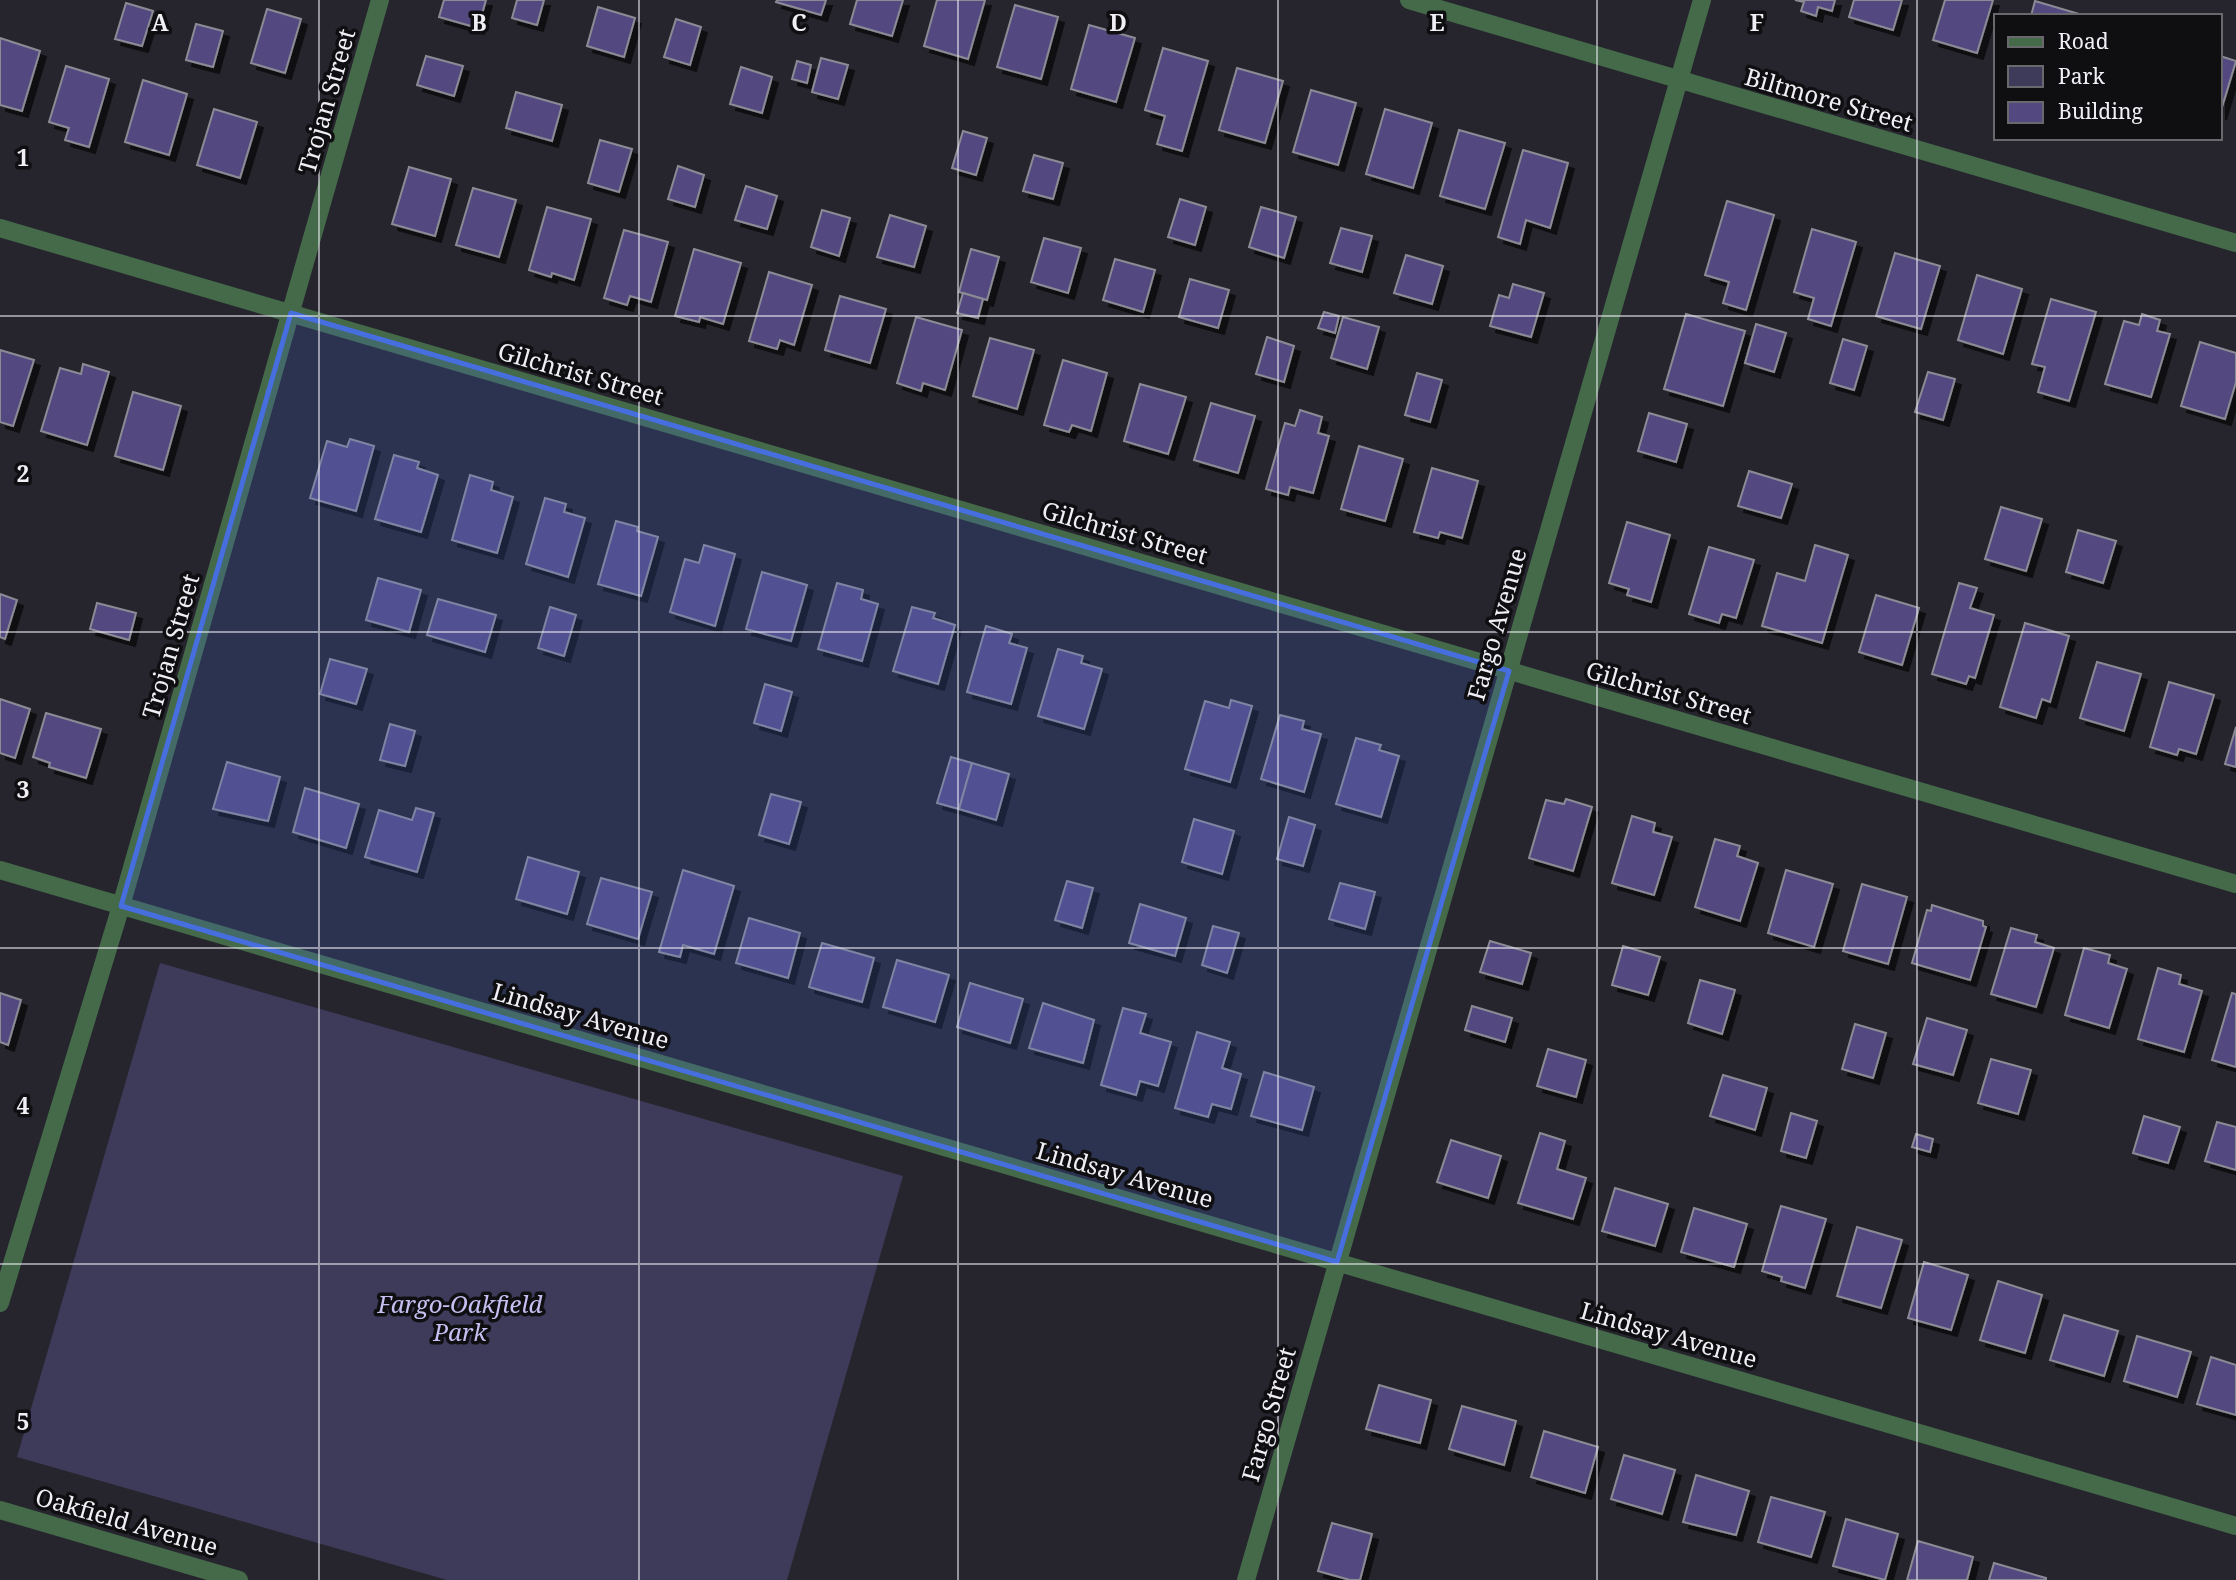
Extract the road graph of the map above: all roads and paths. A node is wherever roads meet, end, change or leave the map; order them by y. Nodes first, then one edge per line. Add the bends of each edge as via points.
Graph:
1 (380, 0) edge
2 (1409, 0) edge
3 (1702, 0) edge
4 (1679, 79) junction
5 (0, 228) edge
6 (2236, 243) edge
7 (291, 313) junction
8 (1508, 671) junction
9 (0, 870) edge
10 (2236, 884) edge
11 (121, 906) junction
12 (1337, 1262) junction
13 (0, 1303) edge
14 (0, 1510) edge
15 (2236, 1526) edge
16 (239, 1580) edge
17 (1246, 1580) edge

1 - 7 street, Trojan Street
2 - 4 street, Biltmore Street
3 - 4 street, Fargo Avenue
4 - 6 street, Biltmore Street
4 - 8 street, Fargo Avenue
5 - 7 street, Gilchrist Street
7 - 8 street, Gilchrist Street
7 - 11 street, Trojan Street
8 - 10 street, Gilchrist Street
8 - 12 street, Fargo Avenue
9 - 11 street, Lindsay Avenue
11 - 12 street, Lindsay Avenue
11 - 13 street, Trojan Street
12 - 15 street, Lindsay Avenue
12 - 17 street, Fargo Street
14 - 16 street, Oakfield Avenue

